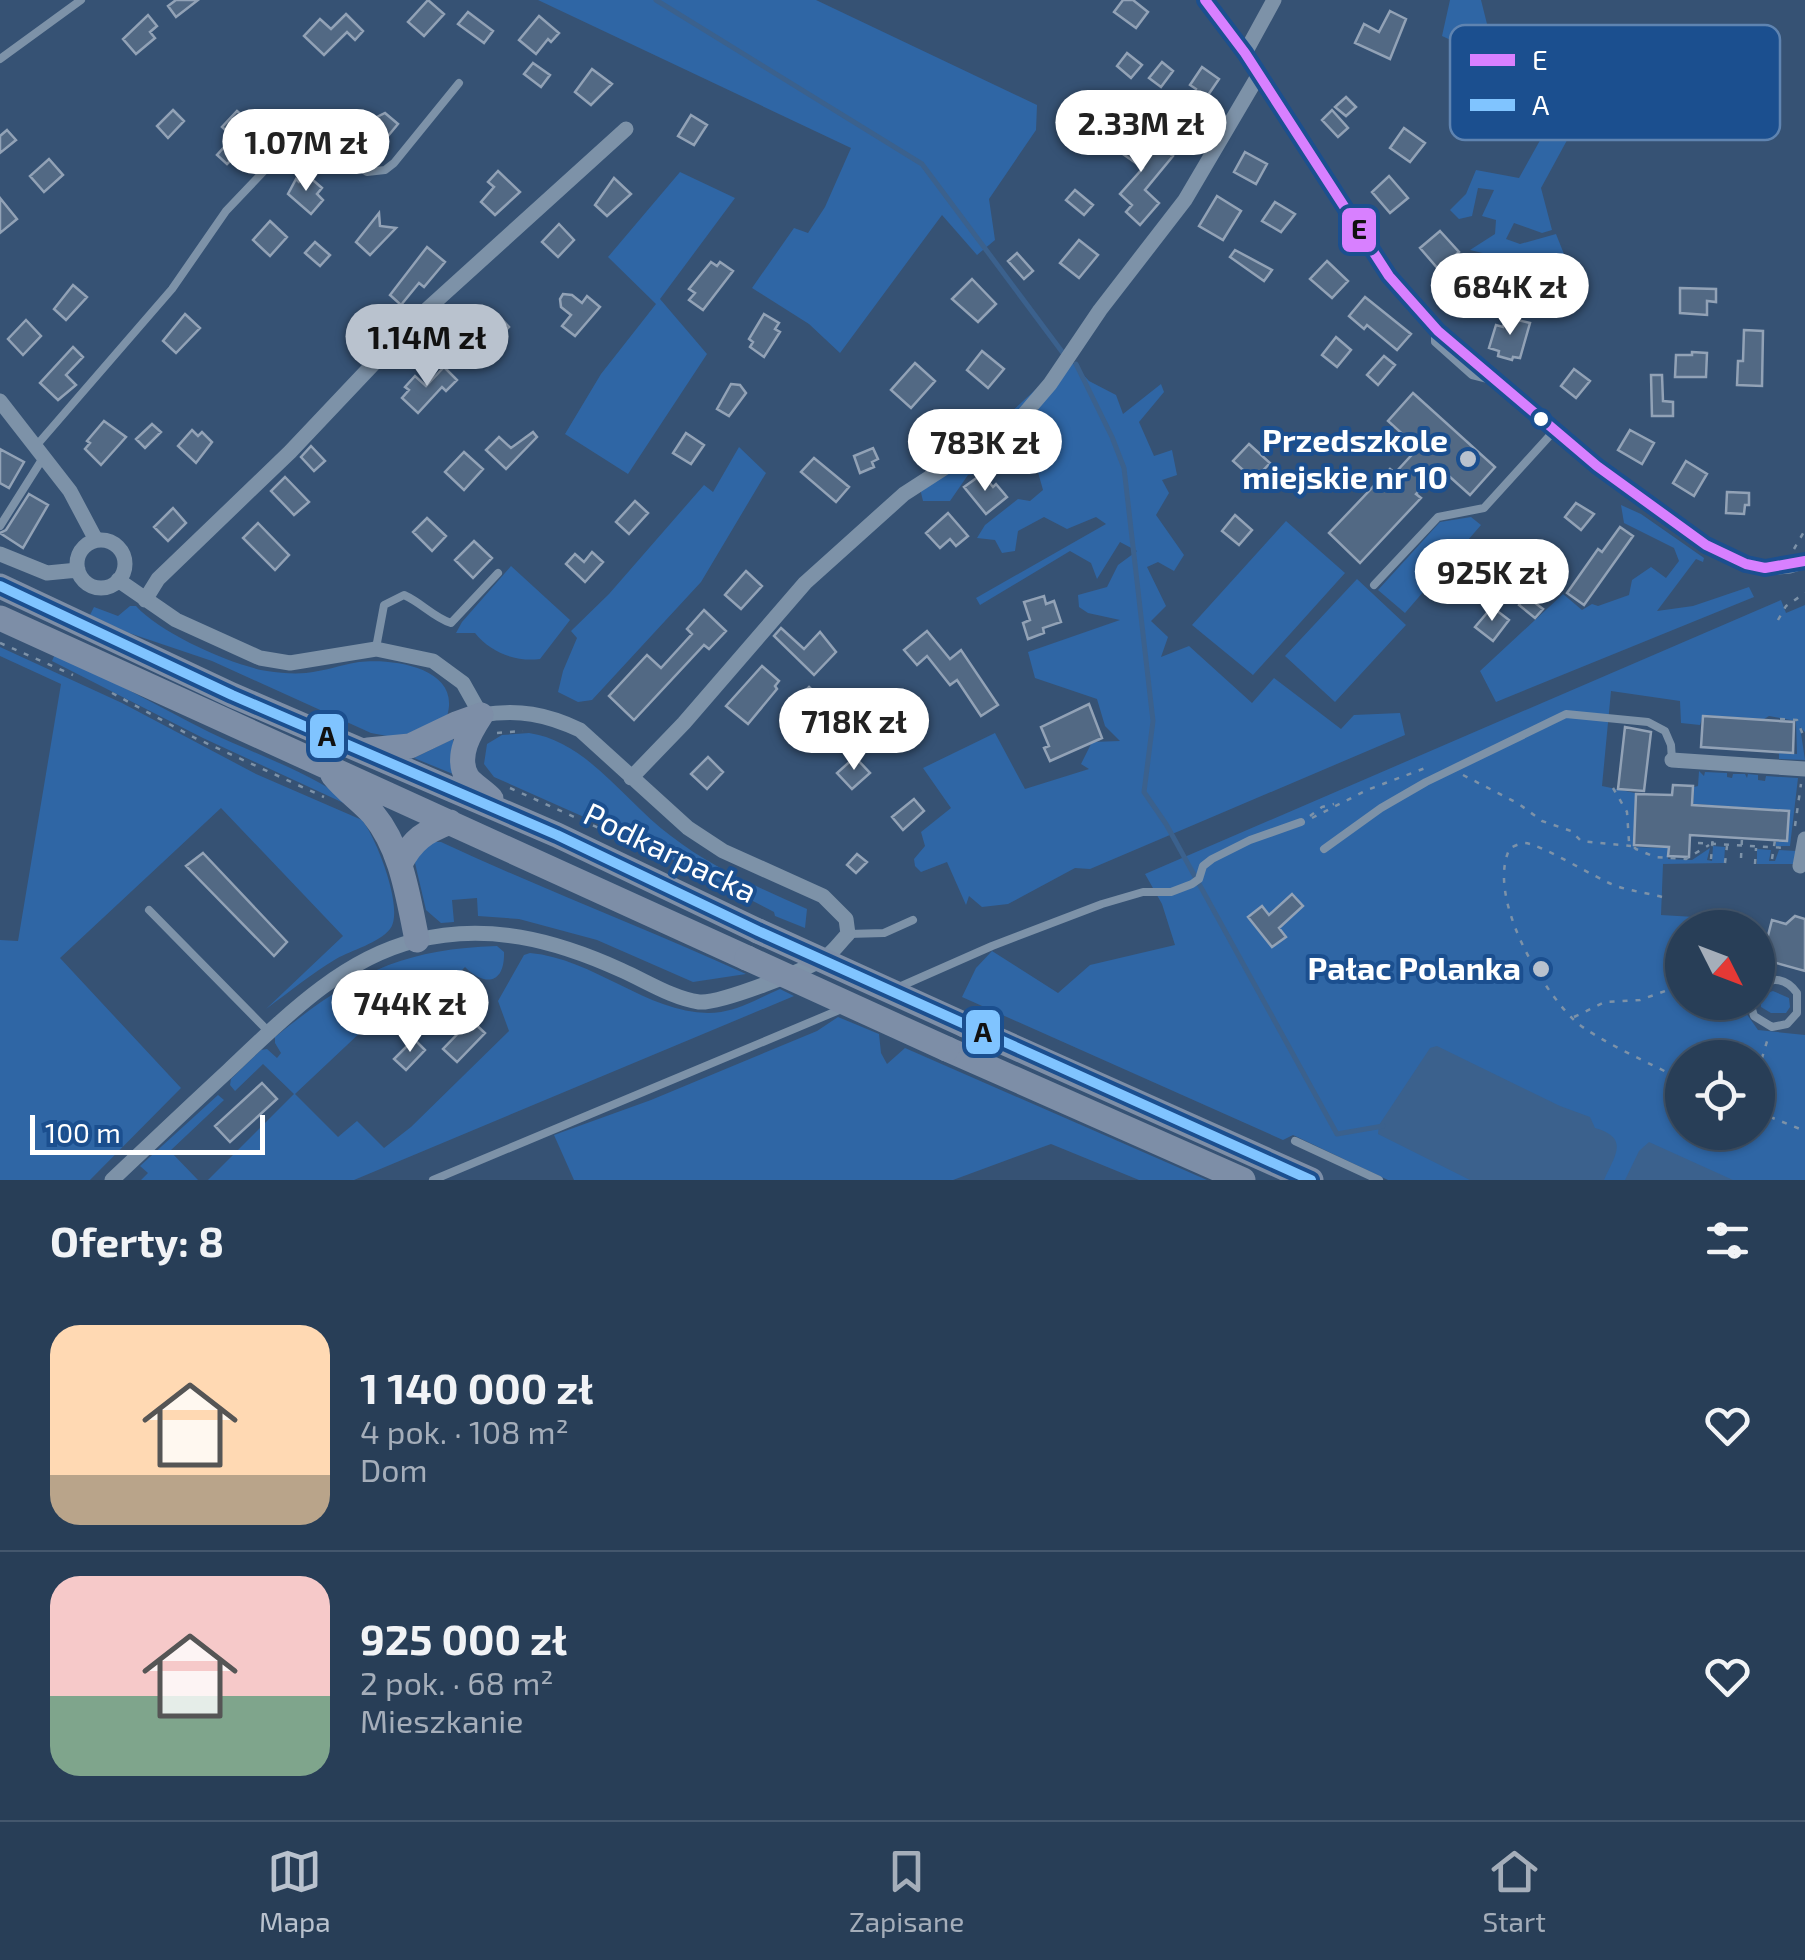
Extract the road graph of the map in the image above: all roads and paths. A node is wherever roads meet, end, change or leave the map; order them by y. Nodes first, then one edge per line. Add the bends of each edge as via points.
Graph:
1 (1205, 0) edge
2 (1274, 0) edge
3 (77, 1) edge
4 (1245, 53) junction
5 (0, 59) edge
6 (1258, 76) junction
7 (458, 83) dead end
8 (626, 129) dead end
9 (0, 400) edge
10 (1554, 431) junction
11 (40, 451) junction
12 (0, 526) edge
13 (1805, 530) edge
14 (96, 540) junction
15 (0, 554) edge
16 (1798, 558) edge
17 (78, 570) junction
18 (498, 573) dead end
19 (118, 580) junction
20 (1374, 585) dead end
21 (0, 586) edge
22 (1805, 593) edge
23 (144, 600) junction
24 (0, 618) edge
25 (1778, 620) dead end
26 (0, 643) edge
27 (376, 648) junction
28 (85, 680) dead end
29 (100, 687) dead end
30 (1780, 719) dead end
31 (525, 722) dead end
32 (487, 725) junction
33 (1805, 740) edge
34 (365, 750) junction
35 (1672, 760) joint
36 (324, 764) junction
37 (1804, 769) edge
38 (1451, 770) junction
39 (631, 778) junction
40 (505, 785) dead end
41 (1613, 788) dead end
42 (329, 800) dead end
43 (510, 815) junction
44 (450, 822) junction
45 (1301, 822) joint
46 (1713, 836) dead end
47 (1742, 838) dead end
48 (1774, 840) dead end
49 (1797, 840) edge
50 (1698, 843) dead end
51 (1712, 844) junction
52 (1727, 845) junction
53 (1632, 846) junction
54 (1742, 846) junction
55 (1756, 846) junction
56 (1774, 847) junction
57 (1324, 849) dead end
58 (1741, 858) dead end
59 (1711, 859) dead end
60 (1772, 859) dead end
61 (400, 864) junction
62 (1726, 864) dead end
63 (1755, 864) dead end
64 (1800, 866) dead end
65 (701, 880) dead end
66 (1662, 897) dead end
67 (150, 910) dead end
68 (912, 920) dead end
69 (848, 934) junction
70 (417, 940) junction
71 (1775, 981) edge
72 (1665, 990) edge
73 (878, 995) dead end
74 (860, 1002) dead end
75 (1573, 1018) junction
76 (1794, 1019) junction
77 (1760, 1020) edge
78 (1805, 1024) edge
79 (1772, 1028) junction
80 (269, 1032) junction
81 (1768, 1040) edge
82 (1665, 1070) edge
83 (1775, 1119) edge
84 (1805, 1131) edge
85 (1295, 1141) dead end
86 (112, 1180) edge
87 (433, 1180) edge
88 (1242, 1180) edge
89 (1311, 1180) edge
90 (1379, 1180) edge

1 - 4 street
2 - 4 street
3 - 5 lane
4 - 6 street
6 - 10 street via 1388,276 1435,327
6 - 39 street via 1185,200 1020,419 904,494 805,583
7 - 11 lane via 384,170 367,172 303,130 226,212
8 - 23 street via 412,322
9 - 11 street
10 - 16 street via 1724,556 1766,568 1790,566
10 - 20 lane via 1484,508 1438,517
11 - 12 lane
11 - 14 street
13 - 16 path
14 - 17 street via 82,548
14 - 19 street via 122,552
15 - 17 street via 46,572
17 - 19 street via 92,586
18 - 27 lane via 451,623 404,595 384,605
19 - 23 street
21 - 34 main road, Podkarpacka
22 - 25 path
23 - 27 street via 260,658 290,662
24 - 36 main road, Podkarpacka
26 - 28 path
27 - 32 street via 433,661 454,674
29 - 42 path
30 - 33 path via 1797,720
31 - 32 path via 524,731
32 - 34 main road via 456,724 410,746
32 - 39 street via 526,712 559,720 580,730
32 - 43 main road via 466,740 467,778
34 - 43 main road, Podkarpacka
35 - 37 street
35 - 38 lane via 1664,732 1648,722 1566,714
36 - 44 main road, Podkarpacka
36 - 61 main road via 375,816
37 - 49 path
38 - 45 path via 1426,767
38 - 53 path via 1581,841
38 - 57 lane
39 - 69 street via 688,828 823,896 846,919
40 - 65 path
41 - 53 path via 1627,812
43 - 89 main road, Podkarpacka, bridge
44 - 61 main road via 422,833
44 - 88 main road, Podkarpacka, bridge
45 - 73 lane via 1212,859 1196,882 1102,904
46 - 51 path
47 - 54 path
48 - 56 path
49 - 56 path
49 - 64 street
50 - 51 path
51 - 52 path
51 - 53 path via 1686,860
51 - 59 path
52 - 54 path
52 - 62 path
54 - 55 path
54 - 58 path
55 - 56 path
55 - 63 path
56 - 60 path
61 - 70 main road
66 - 75 path via 1618,886 1538,847 1510,848 1501,881 1514,925
67 - 80 lane
68 - 69 lane via 884,933
69 - 70 street via 825,958 746,992 701,1002 571,947 489,933
70 - 80 street via 332,979
71 - 76 lane via 1792,987 1798,1000
72 - 75 path via 1605,1002
74 - 87 lane
75 - 82 path
76 - 78 lane
76 - 79 lane
77 - 79 lane
79 - 81 path
80 - 86 street
83 - 84 path
85 - 90 lane

